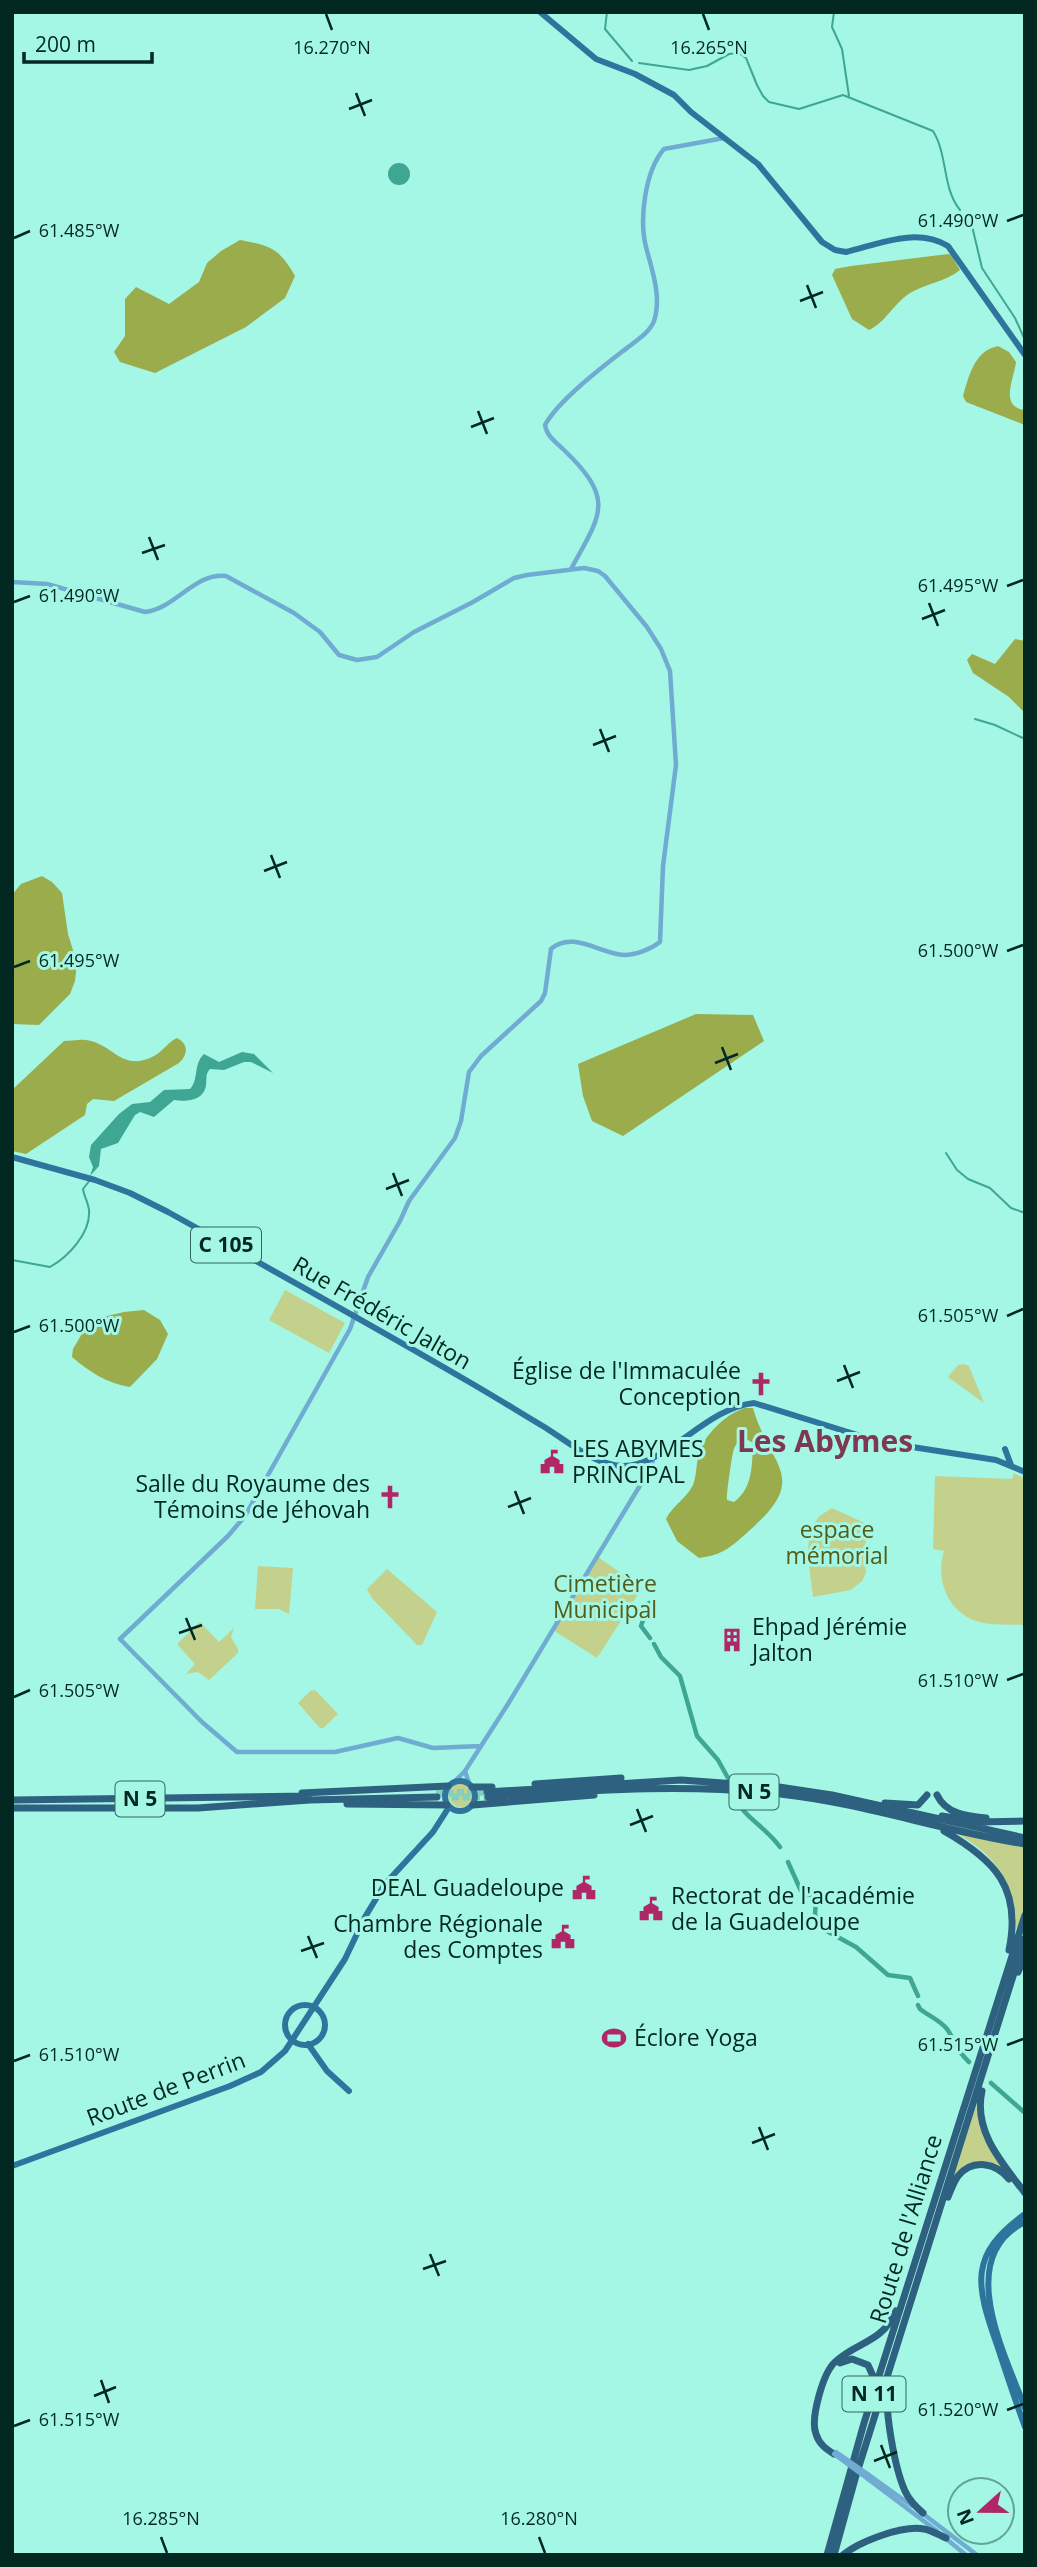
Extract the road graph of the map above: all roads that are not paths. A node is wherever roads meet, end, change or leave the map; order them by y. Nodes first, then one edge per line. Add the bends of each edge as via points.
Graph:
1 (540, 12) edge
2 (725, 137) junction
3 (1025, 355) edge
4 (577, 558) junction
5 (584, 568) junction
6 (571, 569) junction
7 (12, 582) edge
8 (12, 1157) edge
9 (353, 1317) junction
10 (1005, 1449) dead end
11 (653, 1457) junction
12 (1012, 1465) junction
13 (1025, 1472) edge
14 (481, 1746) junction
15 (466, 1771) junction
16 (452, 1784) junction
17 (470, 1785) junction
18 (633, 1785) junction
19 (487, 1794) tunnel mouth
20 (437, 1795) tunnel mouth
21 (927, 1795) dead end
22 (937, 1795) dead end
23 (12, 1800) edge
24 (853, 1800) junction
25 (268, 1801) junction
26 (878, 1803) junction
27 (472, 1805) junction
28 (448, 1806) junction
29 (12, 1808) edge
30 (1025, 1819) edge
31 (938, 1827) junction
32 (1025, 1838) edge
33 (1025, 1843) edge
34 (1025, 1915) edge
35 (1025, 1938) edge
36 (1025, 1956) edge
37 (1002, 2000) junction
38 (314, 2007) junction
39 (318, 2039) junction
40 (293, 2040) junction
41 (308, 2044) junction
42 (988, 2056) junction
43 (323, 2064) junction
44 (349, 2091) dead end
45 (12, 2166) edge
46 (1025, 2193) edge
47 (1025, 2201) edge
48 (1025, 2214) edge
49 (1025, 2222) edge
50 (935, 2226) junction
51 (925, 2235) junction
52 (894, 2357) junction
53 (1025, 2408) edge
54 (864, 2423) junction
55 (1025, 2427) edge
56 (835, 2453) junction
57 (868, 2477) junction
58 (923, 2513) junction
59 (946, 2538) joint
60 (827, 2555) edge
61 (834, 2555) edge
62 (843, 2555) edge
63 (977, 2555) edge

1 - 2 main road via 596,59 674,95
2 - 3 main road via 758,164 811,230 835,250 846,252 914,237 948,246
2 - 4 street via 664,149 654,161 647,183 644,233 655,284 654,321 552,413 545,425 548,435 583,471 599,500 597,520
4 - 5 street
4 - 6 street
5 - 6 street
5 - 9 street via 605,576 647,627 669,664 676,765 663,866 660,942 626,955 576,943 551,949 541,1001 469,1072 455,1138 409,1201 368,1277
6 - 7 street via 513,578 377,657 357,660 339,655 312,625 230,577 204,579 145,612 47,584
8 - 9 main road, Rue Frédéric Jalton / C 105 via 91,1179 168,1212
9 - 11 main road, Rue Frédéric Jalton / C 105 via 604,1462 626,1466
9 - 14 street via 338,1353 245,1516 120,1639 237,1752 335,1752 398,1738 433,1748
10 - 12 main road
11 - 12 main road via 714,1417 754,1403 851,1434
11 - 14 street via 652,1466
12 - 13 main road
14 - 15 street
15 - 16 street
15 - 17 street
16 - 17 main road
16 - 25 highway via 326,1791
16 - 28 main road via 444,1793
17 - 18 highway via 484,1788 619,1778
17 - 27 main road via 475,1794
18 - 19 highway, N 5
18 - 24 highway, N 5 via 681,1780 779,1787
18 - 27 highway via 619,1793
18 - 31 highway, N 5 via 778,1794
20 - 25 highway, N 5
21 - 26 highway via 918,1805
22 - 30 highway via 952,1812
23 - 25 highway, N 5
24 - 26 highway
24 - 32 highway, N 5
25 - 28 highway
25 - 29 highway, N 5 via 198,1808
26 - 30 highway via 978,1822
27 - 28 main road via 460,1812
28 - 38 main road, Route de Perrin via 433,1832 385,1884
31 - 33 highway, N 5
31 - 37 highway via 984,1857 1006,1891 1011,1940 999,1983
34 - 37 highway, Route de l'Alliance / N 11
35 - 37 highway, Route de l'Alliance / N 11
36 - 37 highway
37 - 42 highway, Route de l'Alliance / N 11
37 - 51 highway, Route de l'Alliance / N 11
38 - 39 main road via 324,2023
38 - 40 main road, Route de Perrin
38 - 40 main road via 298,2006 288,2014 286,2030
39 - 41 main road
39 - 43 main road
40 - 41 main road
40 - 45 main road, Route de Perrin via 261,2072
41 - 43 main road
42 - 46 highway via 980,2097 982,2124 992,2147
42 - 50 highway, Route de l'Alliance / N 11
43 - 44 main road
47 - 50 highway via 1002,2171 974,2166 955,2180
48 - 55 main road via 994,2241 985,2258 981,2283 984,2309
49 - 53 main road via 1010,2232 996,2251 987,2284 990,2306
50 - 52 highway, Route de l'Alliance / N 11
51 - 54 highway, Route de l'Alliance / N 11
51 - 56 highway via 888,2327 829,2370 814,2427 822,2445
52 - 58 highway via 886,2408 904,2487
52 - 61 highway, Route de l'Alliance / N 11
54 - 56 highway via 872,2372 864,2362 848,2359 832,2372 817,2419 820,2436
54 - 60 highway, Route de l'Alliance / N 11
56 - 57 street, bridge
57 - 58 street
57 - 59 street
58 - 63 street
59 - 62 highway via 926,2529 911,2529 856,2546

